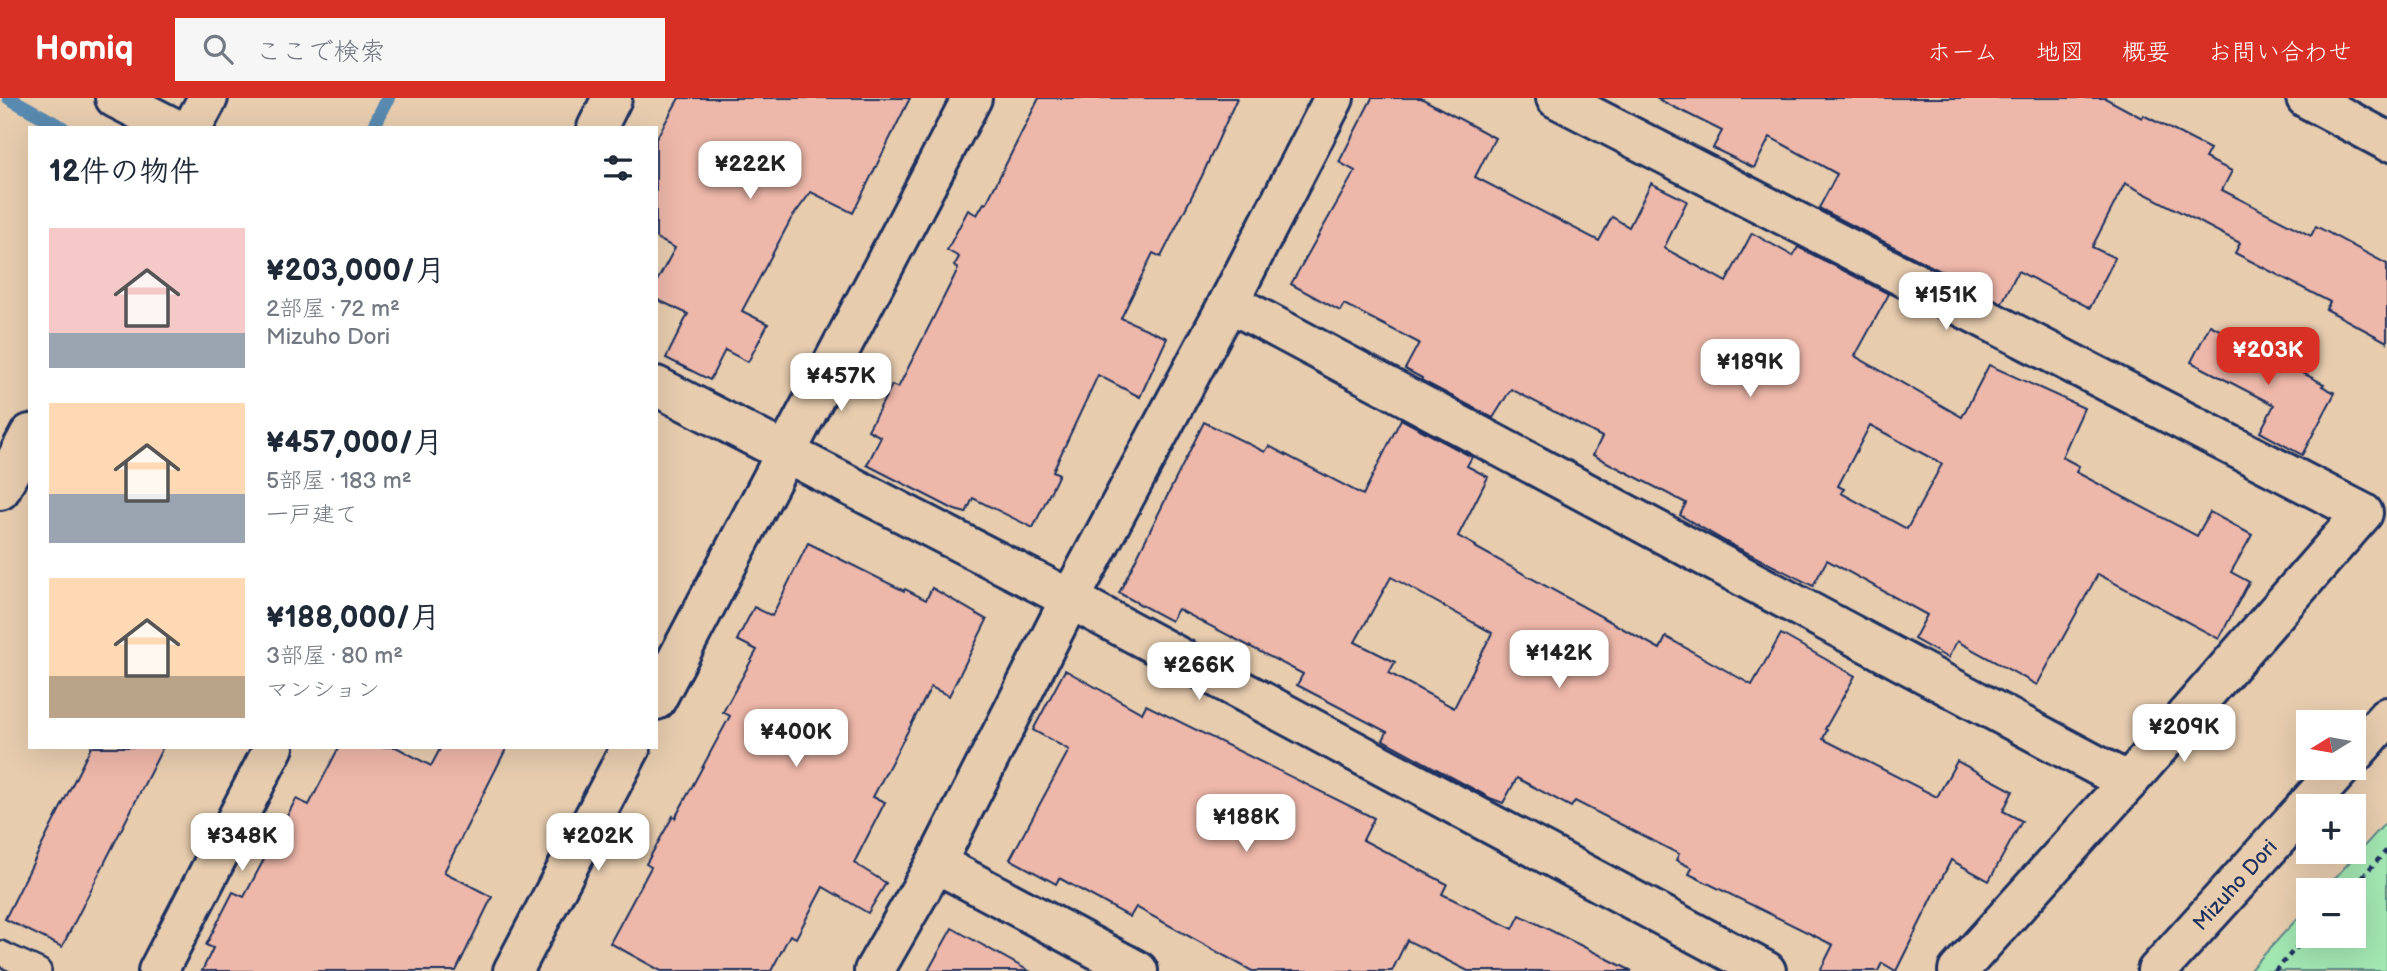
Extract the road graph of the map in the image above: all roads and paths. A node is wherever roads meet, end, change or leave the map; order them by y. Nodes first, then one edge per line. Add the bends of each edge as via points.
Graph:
1 (115, 98) edge
2 (208, 98) edge
3 (612, 98) edge
4 (972, 98) edge
5 (1334, 98) edge
6 (1556, 98) edge
7 (2306, 98) edge
8 (170, 126) edge
9 (193, 126) edge
10 (598, 126) edge
11 (2387, 141) edge
12 (1229, 303) junction
13 (658, 387) edge
14 (28, 438) edge
15 (786, 454) junction
16 (0, 490) edge
17 (1070, 599) junction
18 (658, 696) edge
19 (2387, 717) edge
20 (2366, 741) edge
21 (273, 749) edge
22 (630, 749) edge
23 (2330, 780) edge
24 (2129, 782) junction
25 (2387, 850) edge
26 (936, 863) junction
27 (2361, 878) edge
28 (2296, 948) edge
29 (0, 953) edge
30 (39, 971) edge
31 (158, 971) edge
32 (513, 971) edge
33 (874, 971) edge
34 (1138, 971) edge
35 (1766, 971) edge
36 (1958, 971) edge
37 (2157, 971) edge
38 (2275, 971) edge

1 - 8 street
2 - 9 street
3 - 10 street
4 - 15 street
5 - 12 street
6 - 24 street via 2363,513
7 - 11 street
12 - 17 street
12 - 24 street
13 - 15 street
14 - 16 street
15 - 17 street
15 - 18 street
17 - 26 street
17 - 35 street
19 - 20 street
21 - 31 street
22 - 32 street
23 - 37 street, Mizuho Dori
24 - 36 street
25 - 27 path
26 - 33 street
26 - 34 street
28 - 38 path
29 - 30 lane

